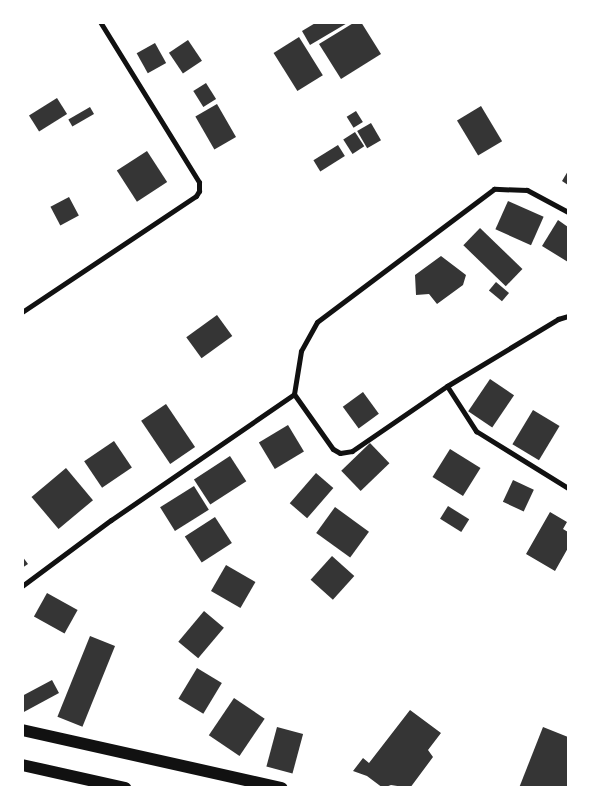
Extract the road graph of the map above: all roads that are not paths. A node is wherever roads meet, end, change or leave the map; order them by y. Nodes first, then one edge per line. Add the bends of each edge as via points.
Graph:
1 (100, 22) edge
2 (568, 212) edge
3 (23, 309) edge
4 (568, 316) edge
5 (447, 386) junction
6 (294, 394) junction
7 (568, 488) edge
8 (22, 586) edge
9 (22, 730) edge
10 (22, 765) edge
11 (125, 788) edge
12 (282, 788) edge

1 - 3 street via 199,182 199,191
2 - 6 street via 527,190 494,189 318,322 301,351
4 - 5 street
5 - 6 street via 352,451 340,453
5 - 7 street via 476,432
6 - 8 street via 111,520
9 - 12 main road
10 - 11 main road

